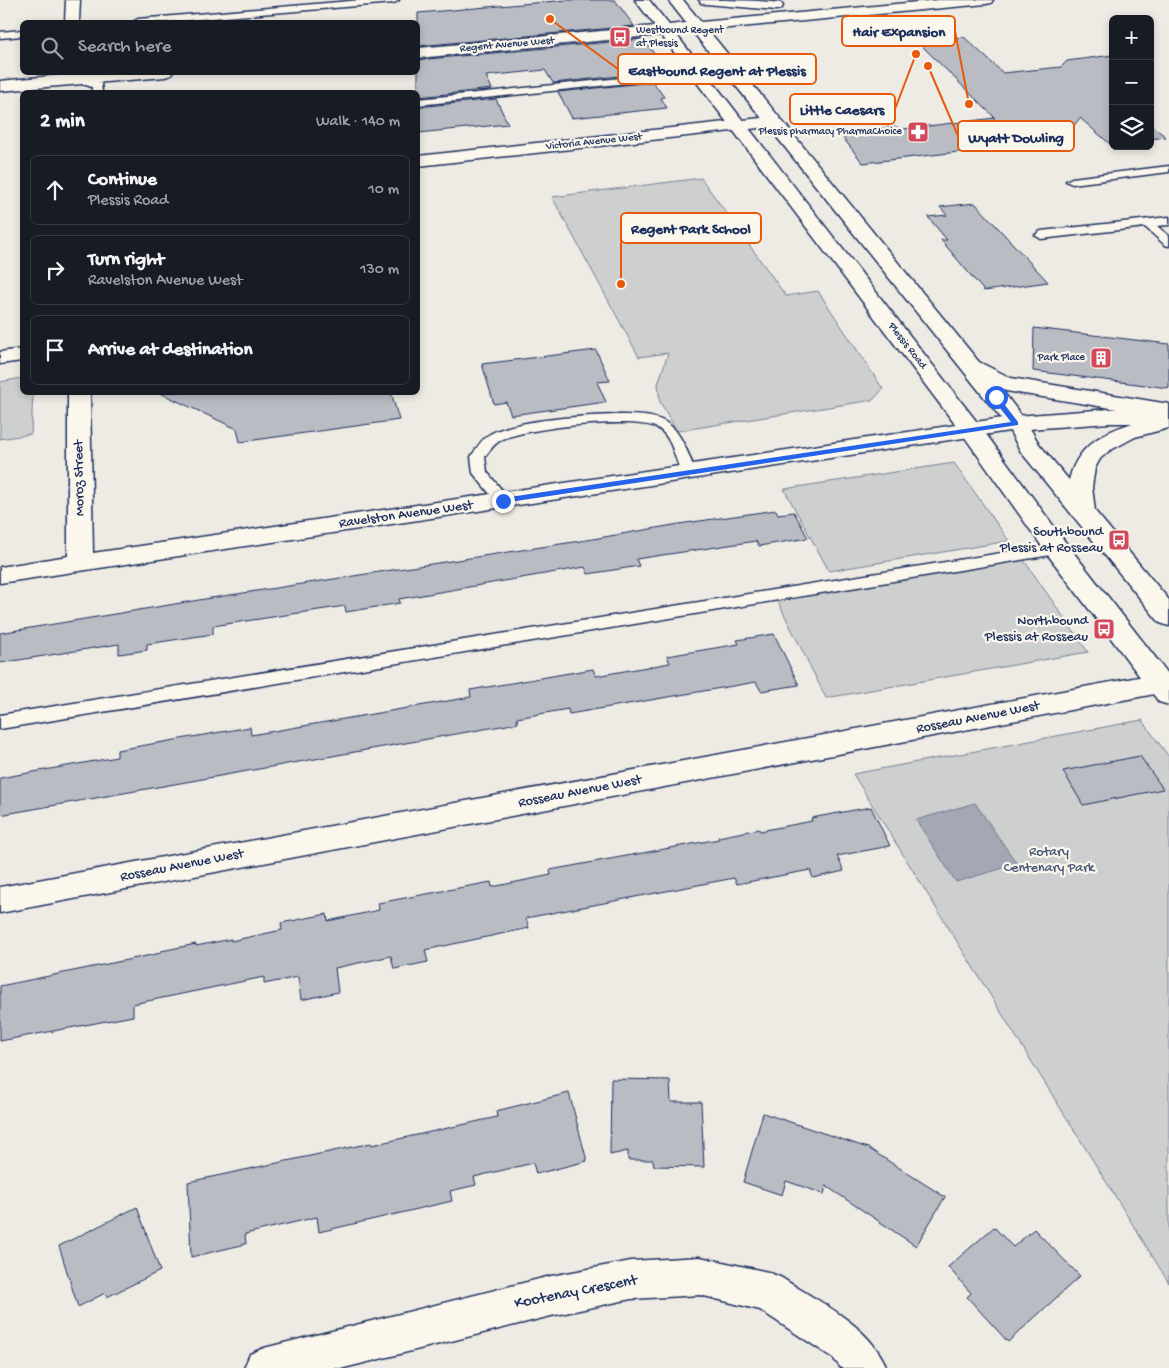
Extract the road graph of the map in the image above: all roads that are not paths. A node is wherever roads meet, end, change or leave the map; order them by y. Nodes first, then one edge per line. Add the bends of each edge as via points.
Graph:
1 (73, 0) edge
2 (394, 0) edge
3 (642, 0) edge
4 (675, 0) edge
5 (706, 0) edge
6 (835, 0) edge
7 (986, 0) edge
8 (776, 6) junction
9 (686, 14) junction
10 (655, 17) junction
11 (796, 18) junction
12 (72, 20) edge
13 (161, 20) edge
14 (699, 28) junction
15 (664, 31) junction
16 (20, 33) edge
17 (0, 35) edge
18 (420, 39) edge
19 (420, 53) edge
20 (723, 59) junction
21 (699, 74) junction
22 (95, 75) edge
23 (76, 76) edge
24 (0, 86) edge
25 (98, 90) edge
26 (420, 102) edge
27 (771, 122) junction
28 (738, 127) junction
29 (420, 162) edge
30 (1169, 169) edge
31 (1072, 181) dead end
32 (1169, 220) edge
33 (1147, 223) junction
34 (1042, 235) dead end
35 (1169, 242) edge
36 (20, 355) edge
37 (0, 358) edge
38 (967, 361) junction
39 (79, 395) edge
40 (1169, 411) edge
41 (1169, 416) edge
42 (1169, 422) edge
43 (1016, 423) junction
44 (972, 431) junction
45 (689, 473) junction
46 (503, 501) junction
47 (1082, 514) junction
48 (1057, 549) junction
49 (81, 563) junction
50 (0, 576) edge
51 (1169, 617) edge
52 (1164, 689) edge
53 (0, 722) edge
54 (0, 900) edge
55 (264, 1368) edge
56 (867, 1368) edge

1 - 12 main road
2 - 13 lane
3 - 10 main road, Plessis Road
4 - 9 main road
5 - 8 main road
6 - 8 main road, Regent Avenue West
7 - 11 main road, Regent Avenue West
8 - 9 main road, Regent Avenue West
9 - 10 main road, Regent Avenue West
9 - 14 main road
10 - 15 main road, Plessis Road
10 - 18 main road, Regent Avenue West
11 - 14 main road, Regent Avenue West
11 - 20 main road via 749,33
14 - 15 main road, Regent Avenue West
14 - 20 main road
15 - 19 main road, Regent Avenue West
15 - 21 main road, Plessis Road
16 - 17 lane
20 - 27 main road
21 - 26 lane
21 - 28 main road, Plessis Road
22 - 23 main road
23 - 24 main road
23 - 25 lane via 97,84
27 - 28 main road, Victoria Avenue West
27 - 38 main road
28 - 29 main road, Victoria Avenue West
28 - 44 main road, Plessis Road
30 - 31 lane
32 - 33 lane
33 - 34 lane
33 - 35 lane
36 - 37 main road
38 - 40 main road via 1006,384
38 - 43 main road
39 - 49 main road, Moroz Street
41 - 43 main road, Ravelston Avenue West via 1109,416
42 - 47 main road via 1128,431 1096,449 1080,482
43 - 44 main road, Ravelston Avenue West
43 - 47 main road via 1027,444
44 - 45 main road, Ravelston Avenue West
44 - 48 main road, Plessis Road
45 - 46 main road, Ravelston Avenue West
45 - 46 lane via 674,435 664,426 646,420 594,421 516,430 496,437 478,457 480,472
46 - 49 main road, Ravelston Avenue West
47 - 51 main road
48 - 52 main road, Plessis Road
48 - 53 lane
49 - 50 main road, Ravelston Avenue West
52 - 54 main road, Rosseau Avenue West
55 - 56 main road, Kootenay Crescent via 551,1296 630,1280 700,1276 768,1292 847,1344

